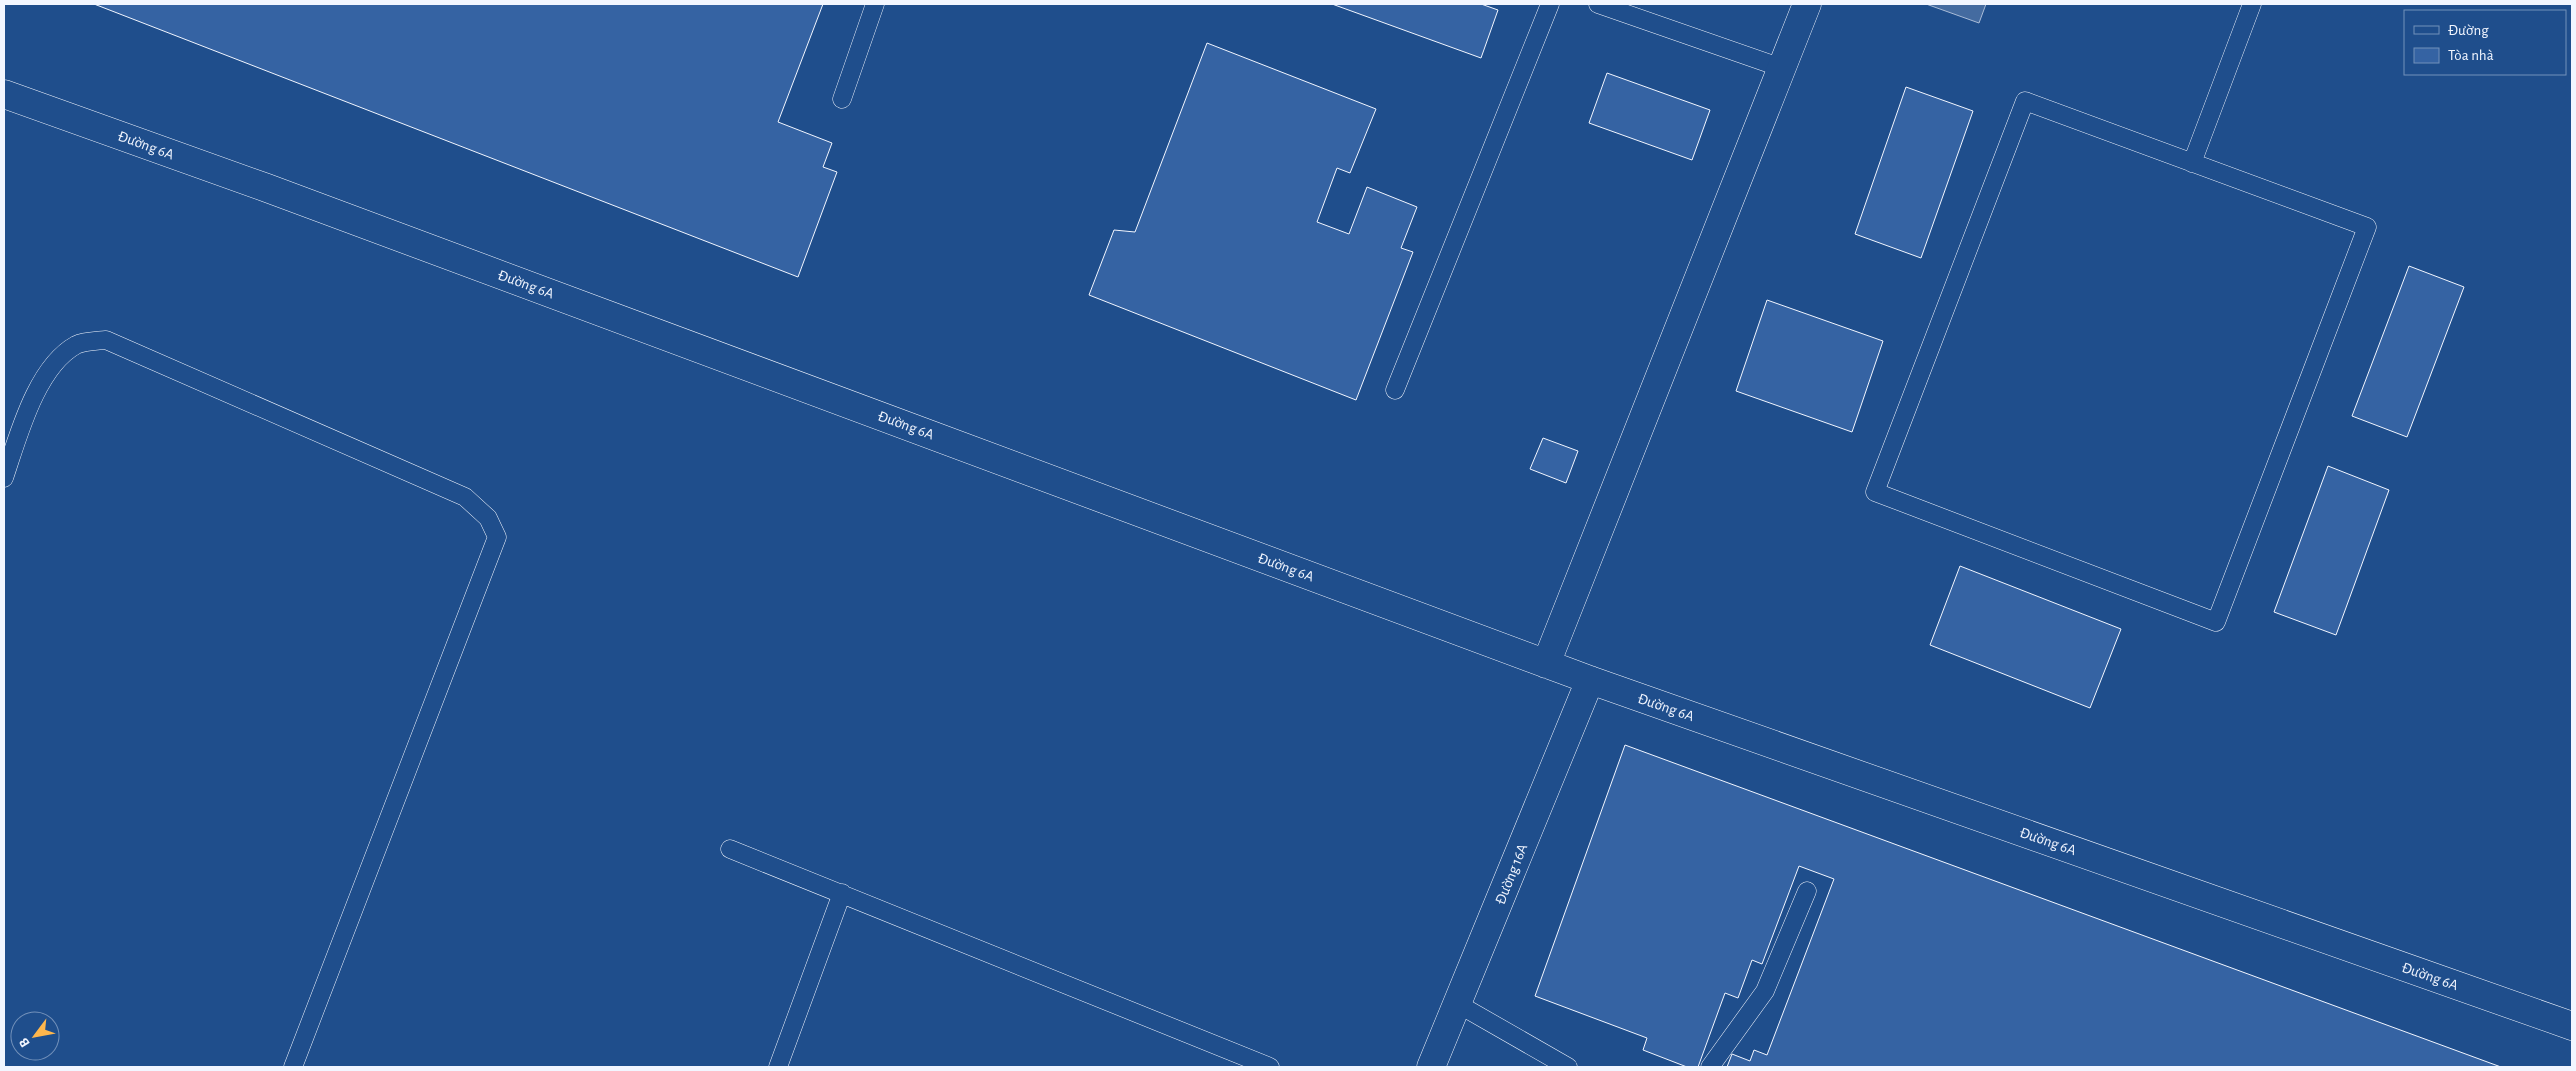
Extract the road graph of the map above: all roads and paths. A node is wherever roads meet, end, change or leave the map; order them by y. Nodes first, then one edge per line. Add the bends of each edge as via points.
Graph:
1 (875, 4) edge
2 (1550, 4) edge
3 (1598, 4) edge
4 (1807, 4) edge
5 (2252, 4) edge
6 (1782, 68) junction
7 (4, 94) edge
8 (842, 99) dead end
9 (2192, 163) junction
10 (1395, 390) dead end
11 (4, 478) edge
12 (1546, 664) junction
13 (1590, 680) junction
14 (730, 848) dead end
15 (1807, 891) dead end
16 (842, 893) junction
17 (1458, 1004) junction
18 (2572, 1026) edge
19 (293, 1067) edge
20 (778, 1067) edge
21 (1270, 1067) edge
22 (1430, 1067) edge
23 (1568, 1067) edge
24 (1710, 1067) edge

1 - 8 lane
2 - 10 lane
3 - 6 lane
4 - 6 street
5 - 9 lane
6 - 12 street
7 - 12 street, Đường 6A via 267,188
9 - 9 lane via 2025,101 1875,492 2216,622 2367,227
11 - 19 lane via 30,403 59,357 77,344 106,340 465,497 488,518 497,537
12 - 13 street, Đường 6A
13 - 17 street, Đường 16A
13 - 18 street, Đường 6A
14 - 16 lane
15 - 24 lane via 1766,991
16 - 20 lane
16 - 21 lane
17 - 22 street, Đường 16A
17 - 23 lane

